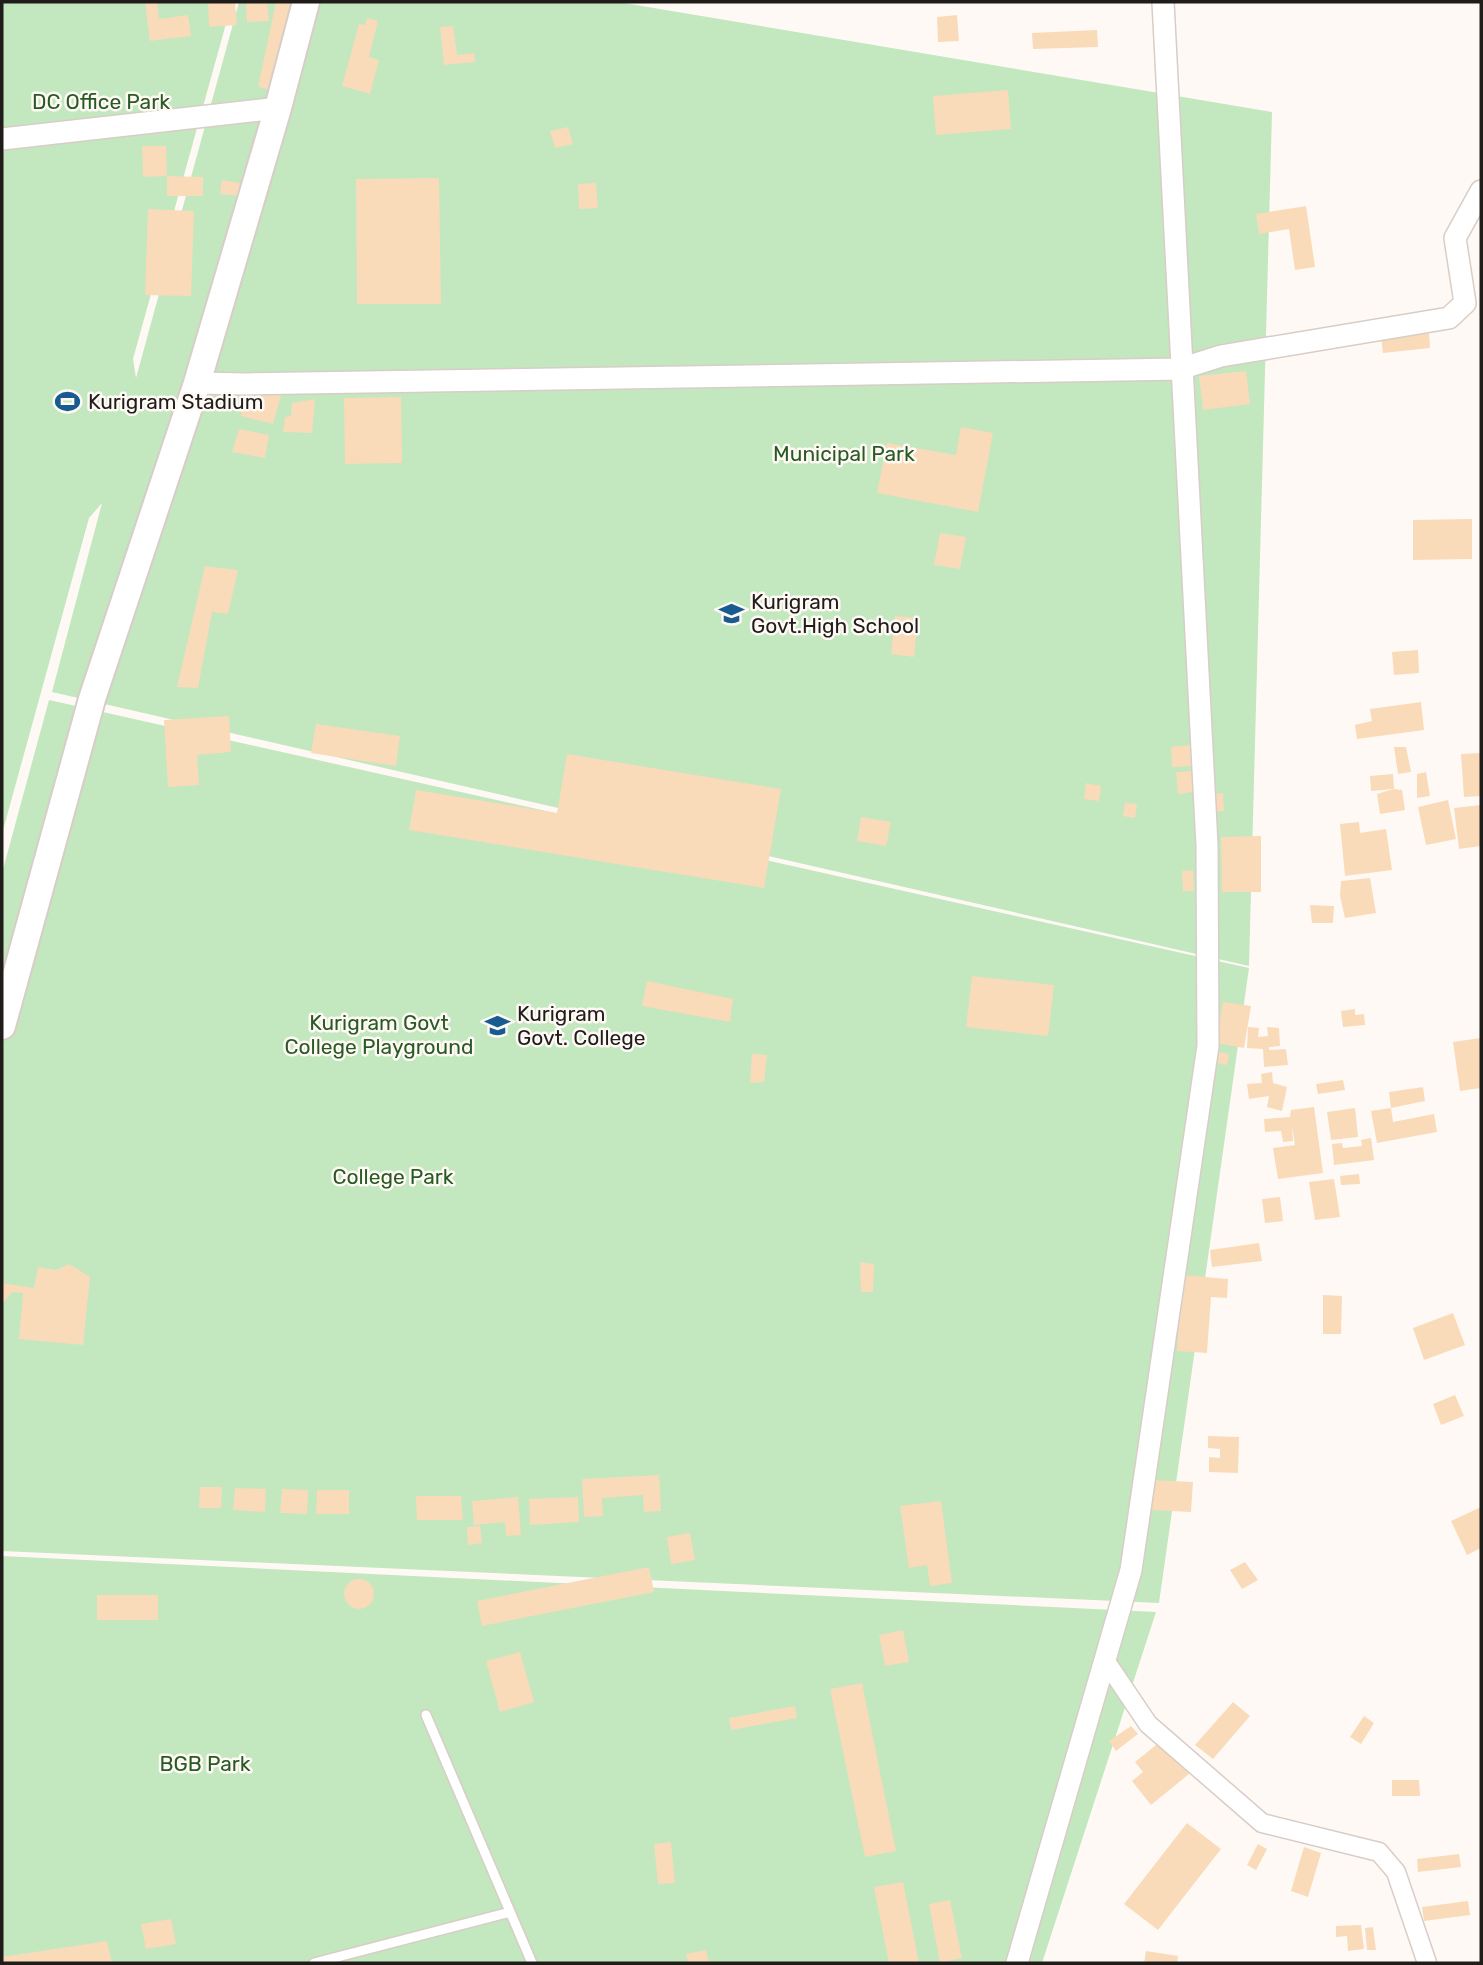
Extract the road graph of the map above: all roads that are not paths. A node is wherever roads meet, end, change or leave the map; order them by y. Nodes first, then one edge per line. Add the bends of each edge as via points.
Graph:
1 (306, 2) edge
2 (1163, 2) edge
3 (278, 108) junction
4 (2, 139) edge
5 (1481, 191) edge
6 (1181, 369) junction
7 (197, 383) junction
8 (2, 1026) edge
9 (1105, 1660) junction
10 (426, 1715) dead end
11 (510, 1912) junction
12 (314, 1963) edge
13 (532, 1963) edge
14 (1017, 1963) edge
15 (1427, 1963) edge

1 - 3 main road
2 - 6 street
3 - 4 street
3 - 7 main road
5 - 6 street via 1455,238 1465,303 1449,318 1221,356
6 - 7 street
6 - 9 street via 1208,845 1208,1046 1131,1570
7 - 8 main road via 92,699
9 - 14 street
9 - 15 street via 1148,1724 1262,1823 1379,1852 1396,1872
10 - 11 lane
11 - 12 lane
11 - 13 lane

